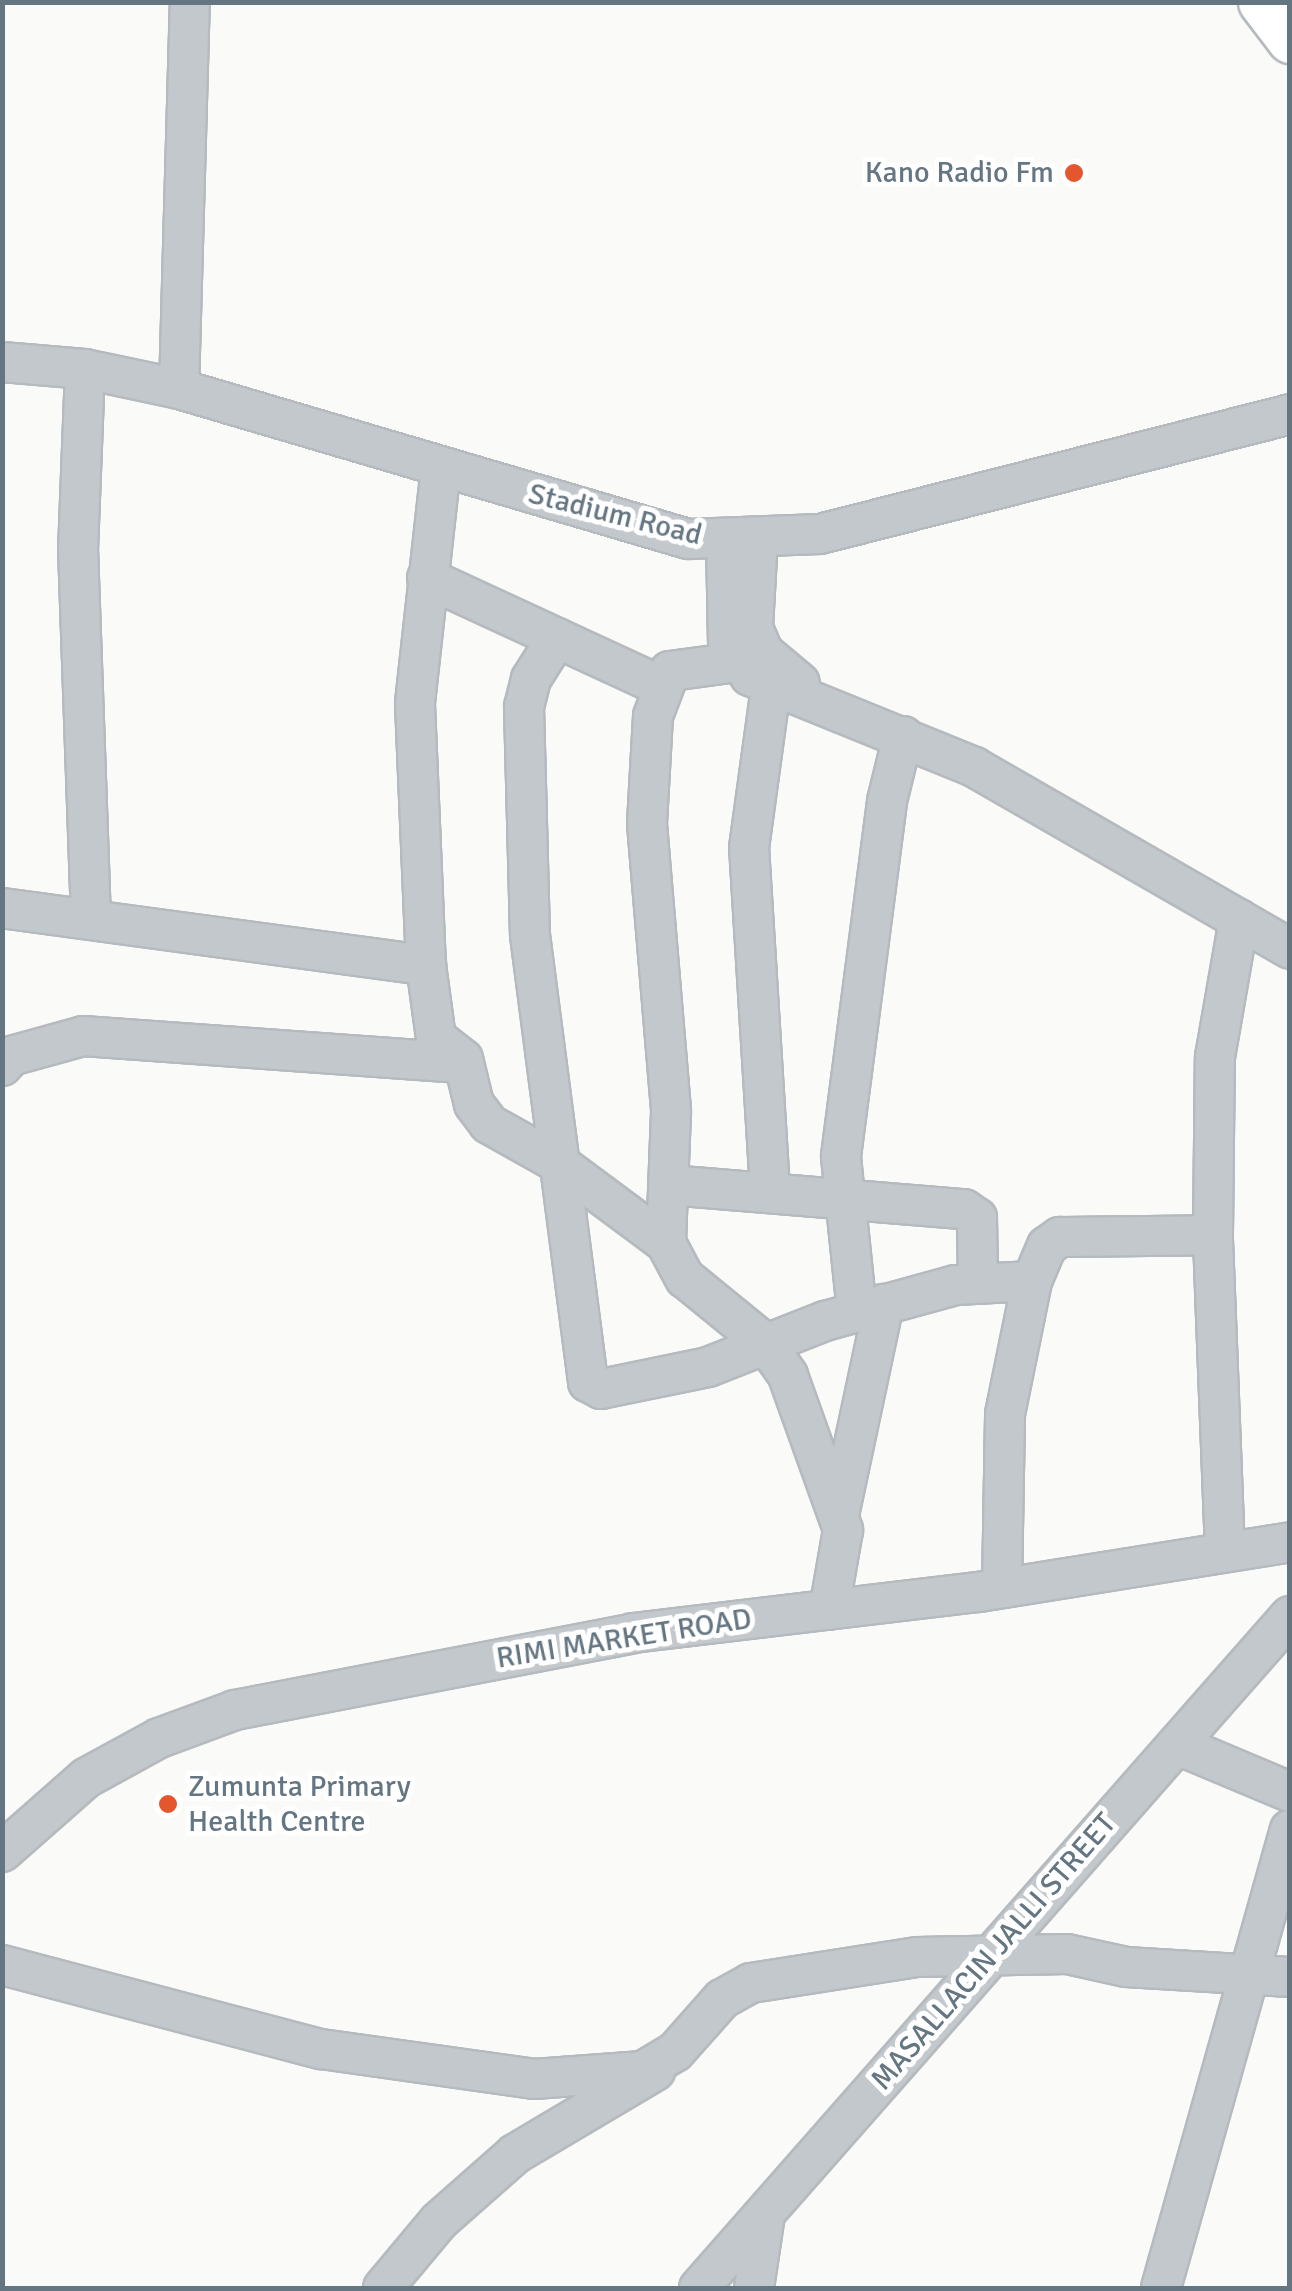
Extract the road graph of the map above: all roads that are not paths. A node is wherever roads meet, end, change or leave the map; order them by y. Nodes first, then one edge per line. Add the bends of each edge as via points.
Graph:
1 (190, 2) edge
2 (1261, 2) edge
3 (1290, 40) edge
4 (2, 362) edge
5 (85, 369) junction
6 (179, 389) junction
7 (1290, 414) edge
8 (441, 467) junction
9 (742, 540) junction
10 (427, 578) junction
11 (556, 638) junction
12 (737, 662) junction
13 (663, 686) junction
14 (771, 688) junction
15 (828, 708) junction
16 (903, 736) junction
17 (2, 908) edge
18 (91, 916) junction
19 (1239, 919) junction
20 (1290, 949) edge
21 (426, 965) junction
22 (464, 1063) junction
23 (2, 1066) edge
24 (557, 1162) junction
25 (668, 1184) junction
26 (770, 1190) junction
27 (842, 1194) junction
28 (1212, 1234) junction
29 (666, 1243) junction
30 (1032, 1280) junction
31 (978, 1284) junction
32 (870, 1308) junction
33 (766, 1344) junction
34 (839, 1516) junction
35 (1290, 1542) edge
36 (1225, 1552) junction
37 (1002, 1588) junction
38 (829, 1610) junction
39 (1290, 1616) edge
40 (1178, 1745) junction
41 (1290, 1792) edge
42 (1290, 1830) edge
43 (2, 1852) edge
44 (989, 1953) junction
45 (2, 1965) edge
46 (1245, 1977) junction
47 (1290, 1977) edge
48 (675, 2052) junction
49 (764, 2214) junction
50 (383, 2288) edge
51 (699, 2288) edge
52 (754, 2288) edge
53 (1161, 2288) edge

1 - 6 street
2 - 3 main road
4 - 5 street, Stadium Road
5 - 6 street, Stadium Road
5 - 18 street via 78,548
6 - 8 street, Stadium Road
7 - 9 street, Stadium Road via 820,534
8 - 9 street, Stadium Road via 653,531
8 - 10 street
9 - 12 street via 727,630
9 - 15 street via 753,628 774,664
10 - 11 street
10 - 21 street via 415,704
11 - 13 street
11 - 24 street via 531,680 523,743 530,934
12 - 13 street via 679,667
12 - 14 street
13 - 25 street via 653,716 647,824 671,1112
14 - 15 street
14 - 26 street via 748,848
15 - 16 street
16 - 19 street via 974,767
16 - 27 street via 887,800 846,1086
17 - 18 street
18 - 21 street
19 - 20 street
19 - 28 street via 1215,1057
21 - 22 street via 436,1038
22 - 23 street via 82,1036 11,1056
22 - 24 street via 478,1114
24 - 29 street
24 - 33 street via 588,1382 601,1389 708,1367
25 - 26 street
25 - 29 street
26 - 27 street
27 - 31 street via 974,1212
27 - 32 street
28 - 30 street via 1060,1237 1047,1246
28 - 36 street
29 - 33 street via 685,1278
30 - 31 street
30 - 37 street via 1004,1414
31 - 32 street
32 - 33 street
32 - 34 street
33 - 34 street via 788,1376
34 - 38 street via 843,1548
35 - 36 street, RIMI MARKET ROAD
36 - 37 street, RIMI MARKET ROAD
37 - 38 street, RIMI MARKET ROAD
38 - 43 street, RIMI MARKET ROAD via 633,1633 235,1710 159,1738 86,1778
39 - 40 street, MASALLACIN JALLI STREET
40 - 41 street
40 - 44 street, MASALLACIN JALLI STREET
42 - 46 street
44 - 46 street via 1067,1954
44 - 48 street via 751,1983 722,1999
44 - 49 street, MASALLACIN JALLI STREET
45 - 48 street via 322,2049 437,2069 534,2079 618,2074 643,2070
46 - 47 street
46 - 53 street via 1226,2075
48 - 50 street via 618,2098 516,2154 438,2221
49 - 51 street, MASALLACIN JALLI STREET
49 - 52 street

